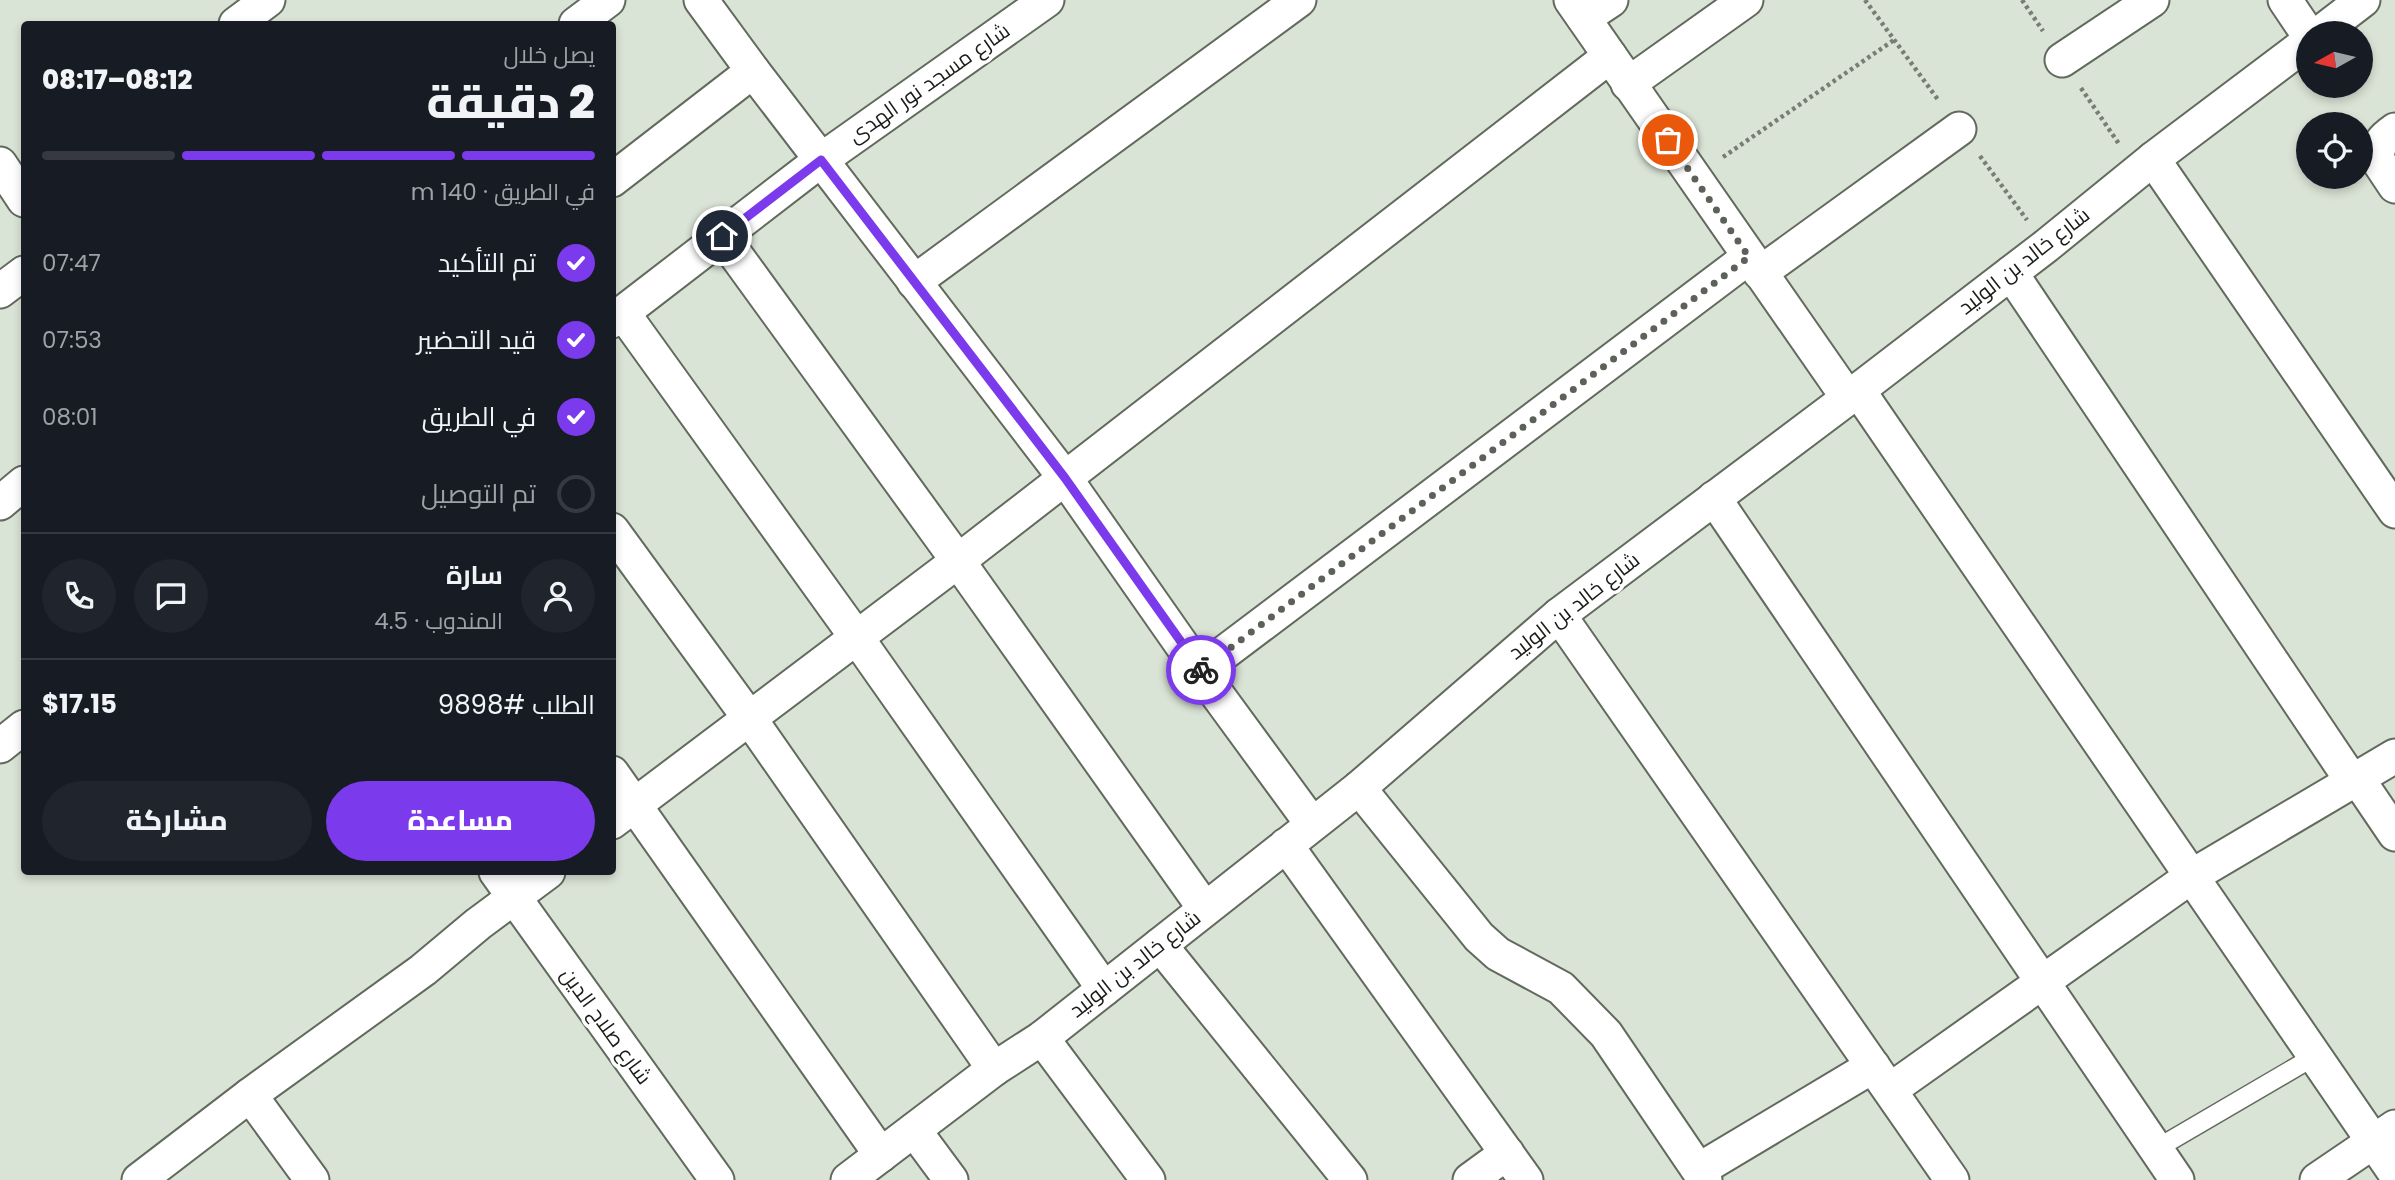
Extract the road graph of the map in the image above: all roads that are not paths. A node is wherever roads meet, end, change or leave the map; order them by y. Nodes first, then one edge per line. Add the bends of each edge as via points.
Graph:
1 (268, 0) edge
2 (608, 0) edge
3 (1047, 0) edge
4 (1299, 0) edge
5 (1611, 0) edge
6 (1746, 0) edge
7 (2152, 0) edge
8 (2285, 0) edge
9 (2363, 0) edge
10 (708, 2) edge
11 (1577, 9) edge
12 (240, 21) edge
13 (580, 21) edge
14 (2299, 21) edge
15 (2336, 21) edge
16 (2296, 51) edge
17 (1610, 56) junction
18 (2062, 60) dead end
19 (753, 71) junction
20 (1629, 84) junction
21 (1959, 129) dead end
22 (2395, 130) edge
23 (2153, 159) junction
24 (821, 160) junction
25 (0, 164) edge
26 (616, 177) edge
27 (2395, 186) edge
28 (21, 191) edge
29 (722, 236) junction
30 (1754, 265) junction
31 (2011, 273) junction
32 (21, 275) edge
33 (914, 282) junction
34 (0, 291) edge
35 (618, 317) edge
36 (1853, 394) junction
37 (1065, 478) junction
38 (21, 486) edge
39 (1714, 498) junction
40 (0, 503) edge
41 (2395, 511) edge
42 (616, 535) edge
43 (958, 561) junction
44 (1559, 615) junction
45 (857, 638) junction
46 (1200, 671) junction
47 (750, 719) junction
48 (21, 729) edge
49 (0, 746) edge
50 (2395, 756) edge
51 (2355, 780) junction
52 (616, 787) edge
53 (1359, 788) junction
54 (624, 814) edge
55 (1312, 824) junction
56 (2395, 834) edge
57 (1286, 845) junction
58 (538, 875) edge
59 (2192, 876) junction
60 (505, 885) edge
61 (1205, 909) junction
62 (1160, 945) junction
63 (2042, 982) junction
64 (1104, 989) junction
65 (1042, 1038) junction
66 (2315, 1056) junction
67 (994, 1069) junction
68 (1881, 1078) junction
69 (250, 1095) junction
70 (914, 1130) junction
71 (2384, 1135) edge
72 (2155, 1149) junction
73 (1507, 1153) junction
74 (881, 1155) junction
75 (2395, 1174) edge
76 (1702, 1175) edge
77 (139, 1180) edge
78 (312, 1180) edge
79 (717, 1180) edge
80 (848, 1180) edge
81 (951, 1180) edge
82 (1148, 1180) edge
83 (1350, 1180) edge
84 (1470, 1180) edge
85 (1526, 1180) edge
86 (1952, 1180) edge
87 (2176, 1180) edge
88 (2318, 1180) edge

1 - 12 street
2 - 13 street
3 - 24 street, شارع مسجد نور الهدى
4 - 33 street
5 - 11 street
6 - 20 street
7 - 18 street
8 - 14 street
9 - 15 street
10 - 19 street
11 - 17 street
16 - 23 street, شارع خالد بن الوليد
17 - 20 street
17 - 37 street
19 - 24 street
19 - 26 street
20 - 30 street
21 - 30 street
22 - 27 street via 2382,139 2377,159
23 - 31 street, شارع خالد بن الوليد
23 - 41 street
24 - 29 street, شارع مسجد نور الهدى
24 - 33 street
25 - 28 street
29 - 35 street, شارع مسجد نور الهدى
29 - 43 street
30 - 36 street
30 - 46 street
31 - 36 street, شارع خالد بن الوليد
31 - 51 street
32 - 34 street
33 - 37 street
35 - 45 street
36 - 39 street, شارع خالد بن الوليد
36 - 59 street
37 - 43 street
37 - 46 street
38 - 40 street
39 - 44 street, شارع خالد بن الوليد
39 - 63 street
42 - 47 street
43 - 45 street
43 - 61 street
44 - 53 street, شارع خالد بن الوليد
44 - 68 street
45 - 47 street
45 - 64 street
46 - 55 street
47 - 54 street
47 - 67 street
48 - 49 street
50 - 51 street
51 - 56 street
51 - 59 street
52 - 54 street
53 - 55 street, شارع خالد بن الوليد
53 - 76 street via 1479,937 1508,960 1561,988 1592,1017
54 - 74 street
55 - 57 street, شارع خالد بن الوليد
57 - 61 street, شارع خالد بن الوليد
57 - 73 street
58 - 60 street
59 - 63 street
59 - 66 street
60 - 69 street via 478,924 423,970
60 - 79 street, شارع صلاح الدين
61 - 62 street, شارع خالد بن الوليد
62 - 64 street, شارع خالد بن الوليد
62 - 83 street
63 - 68 street
63 - 72 street
64 - 65 street, شارع خالد بن الوليد
65 - 67 street, شارع خالد بن الوليد
65 - 82 street
66 - 71 street
66 - 72 lane
67 - 70 street, شارع خالد بن الوليد
68 - 76 street
68 - 86 street
69 - 77 street
69 - 78 street
70 - 74 street, شارع خالد بن الوليد
70 - 81 street
71 - 75 street
71 - 88 street
72 - 87 street
73 - 84 street
73 - 85 street
74 - 80 street, شارع خالد بن الوليد

